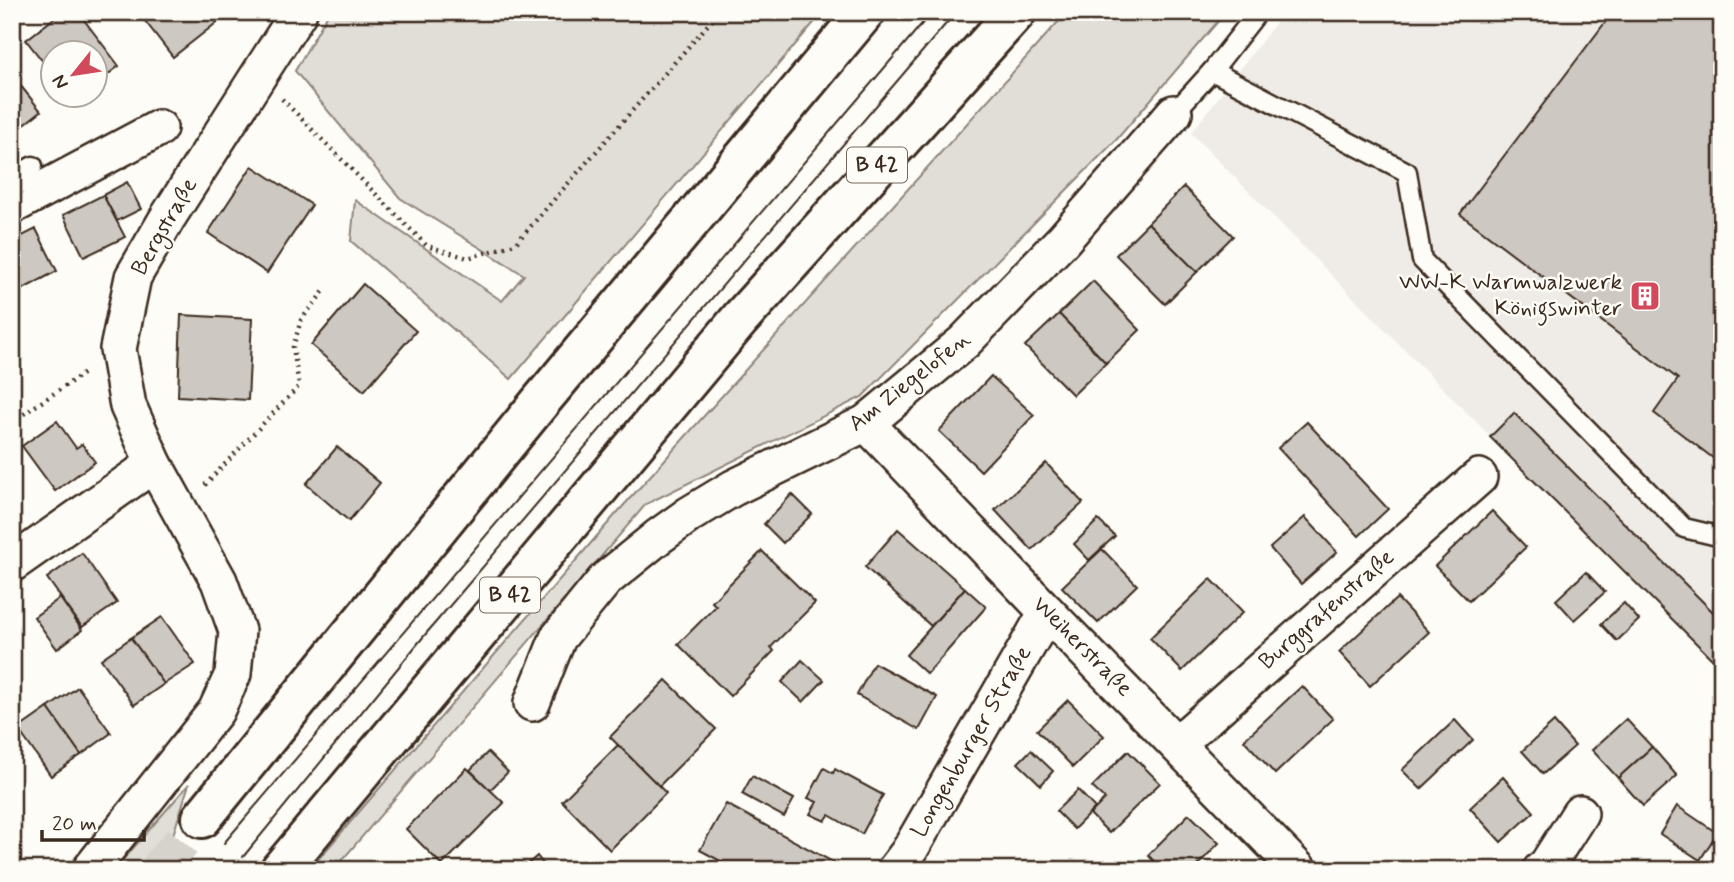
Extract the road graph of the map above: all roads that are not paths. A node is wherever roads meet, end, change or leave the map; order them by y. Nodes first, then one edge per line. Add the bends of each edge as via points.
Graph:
1 (299, 12) edge
2 (865, 12) edge
3 (1016, 12) edge
4 (1258, 12) edge
5 (1212, 71) junction
6 (1174, 113) joint
7 (159, 128) dead end
8 (33, 166) dead end
9 (12, 178) edge
10 (12, 206) edge
11 (866, 423) junction
12 (154, 464) junction
13 (1479, 477) dead end
14 (1722, 537) edge
15 (12, 564) edge
16 (1046, 612) junction
17 (532, 703) dead end
18 (1177, 744) junction
19 (1580, 813) dead end
20 (202, 818) tunnel mouth
21 (90, 870) edge
22 (280, 870) edge
23 (895, 870) edge
24 (1299, 870) edge
25 (1541, 870) edge

1 - 12 street, Bergstraße via 134,277 118,349 128,406
2 - 20 highway
3 - 22 highway, B 42 via 740,320
4 - 5 lane, Am Ziegelofen
5 - 6 lane, Am Ziegelofen
5 - 14 lane via 1407,172 1422,260 1684,528
6 - 11 street, Am Ziegelofen via 1063,240 964,342
7 - 10 street
8 - 9 lane
11 - 16 street, Weiherstraße
11 - 17 street, Am Ziegelofen via 733,488 658,537 606,580 558,638
12 - 15 street
12 - 21 street, Bergstraße via 219,580 237,631 233,674 216,711
13 - 18 street, Burggrafenstraße
16 - 18 street, Weiherstraße
16 - 23 street, Longenburger Straße
18 - 24 street, Weiherstraße
19 - 25 street

